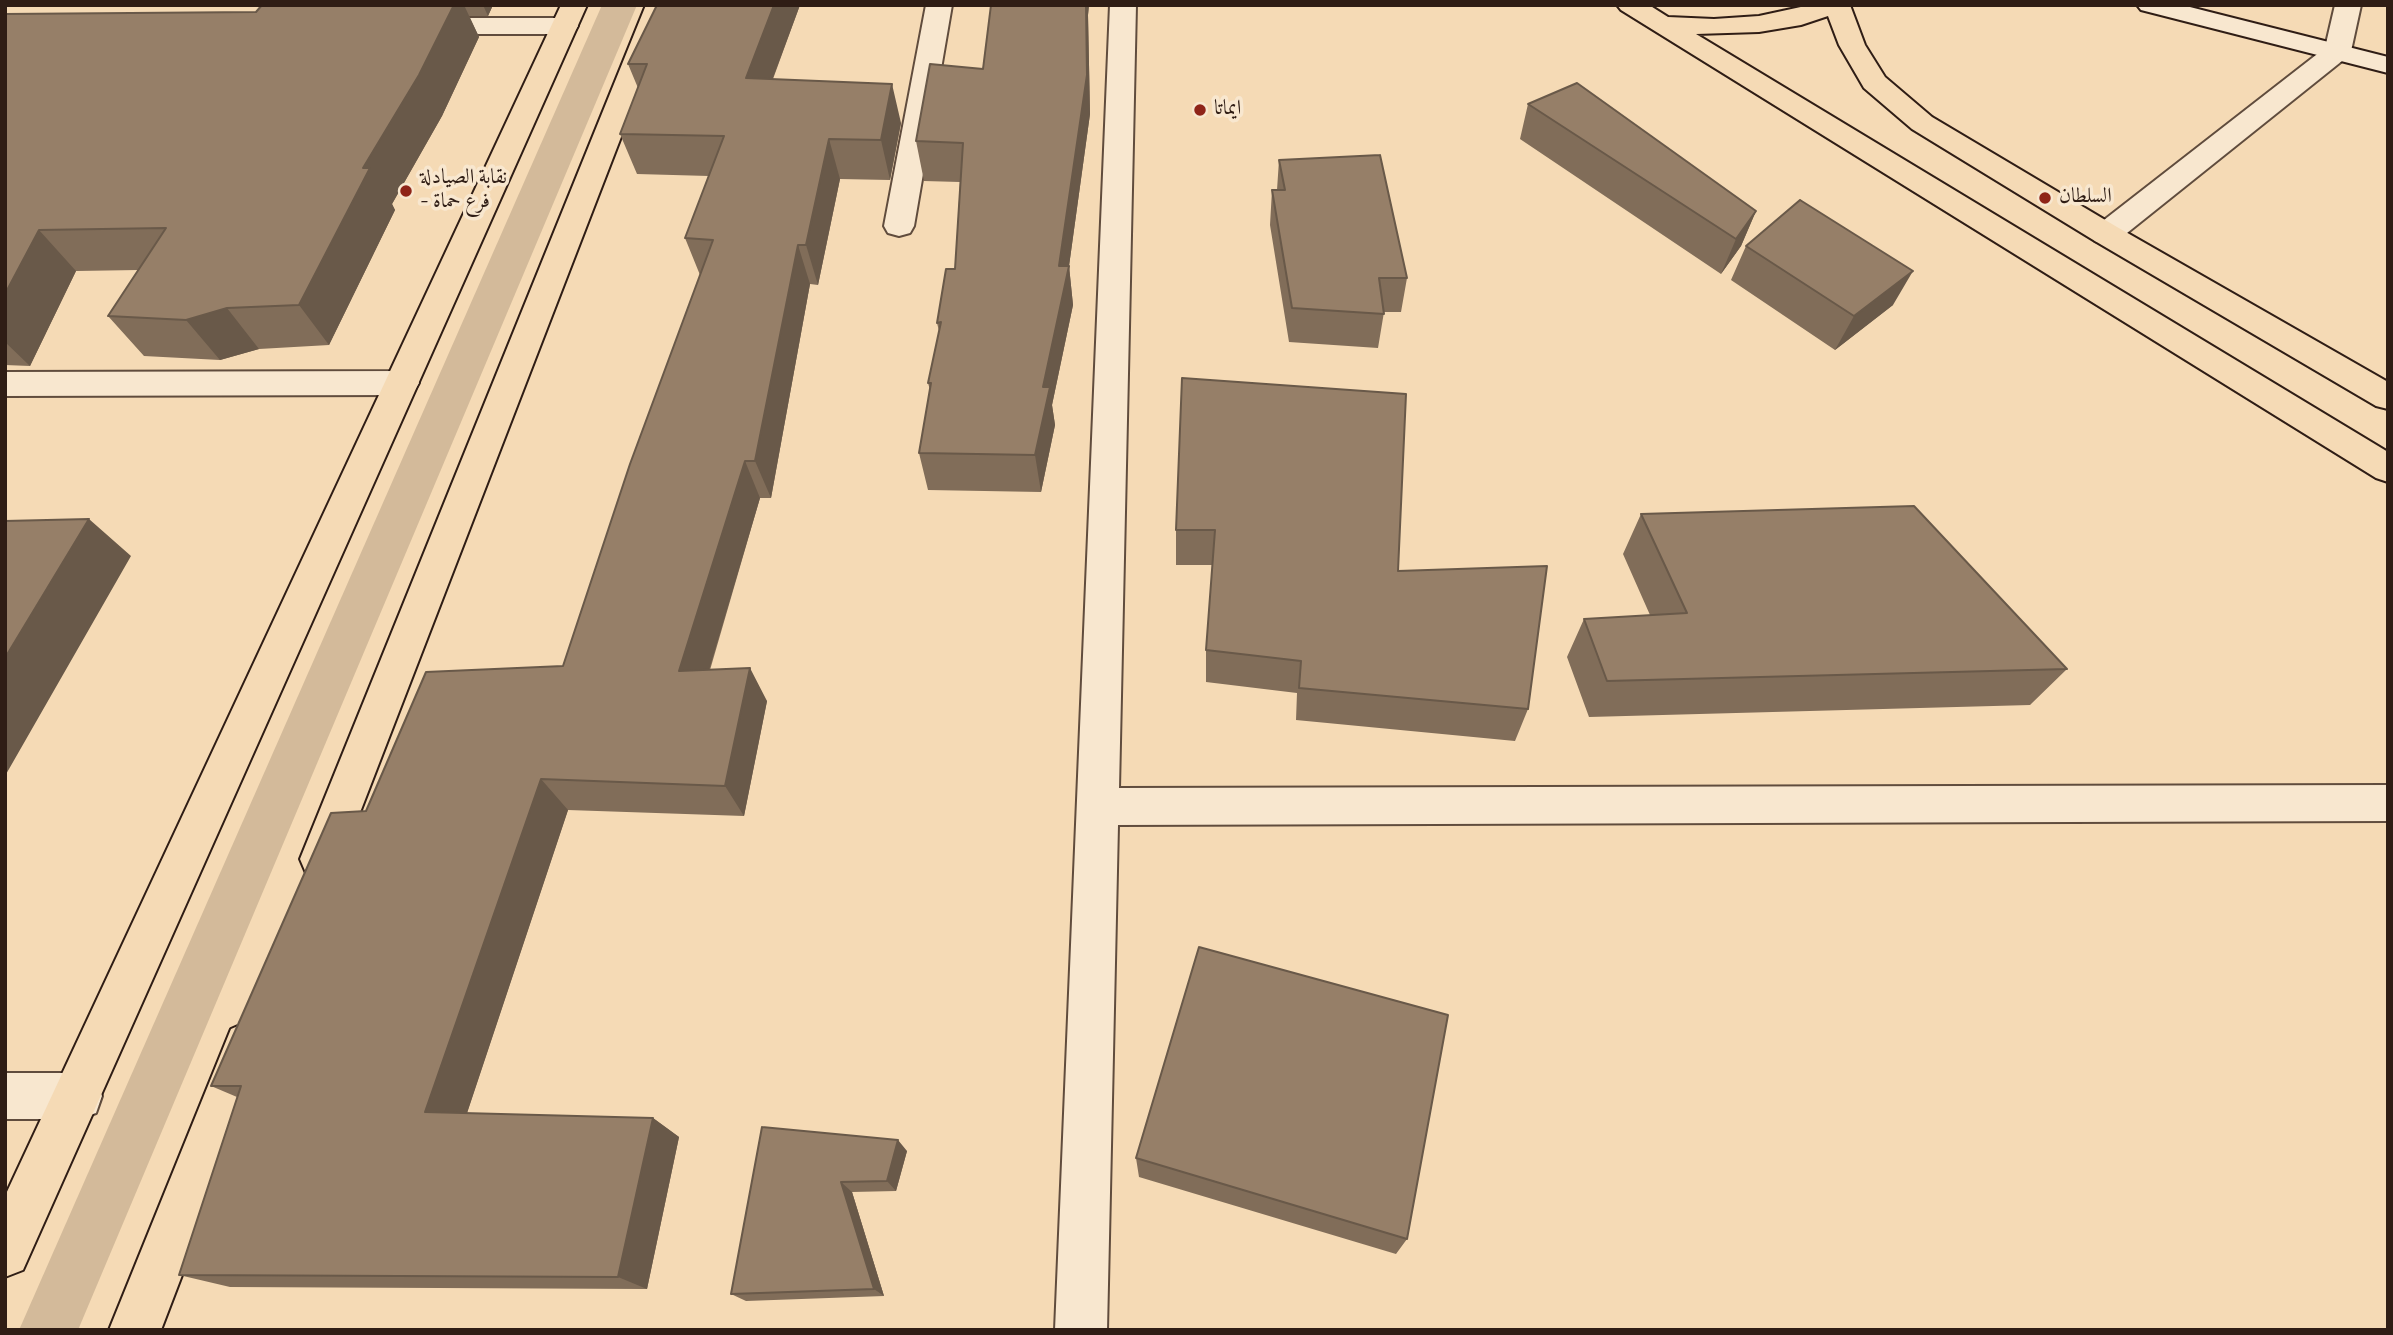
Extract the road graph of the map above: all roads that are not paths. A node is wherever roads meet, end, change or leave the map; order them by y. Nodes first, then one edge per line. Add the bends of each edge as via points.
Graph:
1 (659, 5) edge
2 (939, 5) edge
3 (1123, 5) edge
4 (1630, 5) edge
5 (1837, 5) edge
6 (2150, 5) edge
7 (2348, 5) edge
8 (569, 16) edge
9 (1666, 25) junction
10 (394, 26) edge
11 (2338, 51) junction
12 (2388, 65) edge
13 (899, 226) dead end
14 (2106, 234) junction
15 (402, 383) junction
16 (5, 384) edge
17 (2388, 397) edge
18 (2388, 469) edge
19 (2388, 803) edge
20 (1099, 807) junction
21 (309, 888) edge
22 (258, 1018) edge
23 (5, 1096) edge
24 (79, 1096) junction
25 (5, 1252) edge
26 (135, 1330) edge
27 (1081, 1330) edge

1 - 21 main road
2 - 13 street
3 - 20 street
4 - 9 main road
5 - 9 main road via 1759,24
5 - 14 main road via 1852,45 1874,82 1922,123
6 - 11 street
7 - 11 street
8 - 10 street
8 - 15 main road
9 - 18 main road
11 - 12 street
11 - 14 street
14 - 17 main road
15 - 16 street
15 - 24 main road
19 - 20 street
20 - 27 street
22 - 26 main road
23 - 24 street
24 - 25 main road

